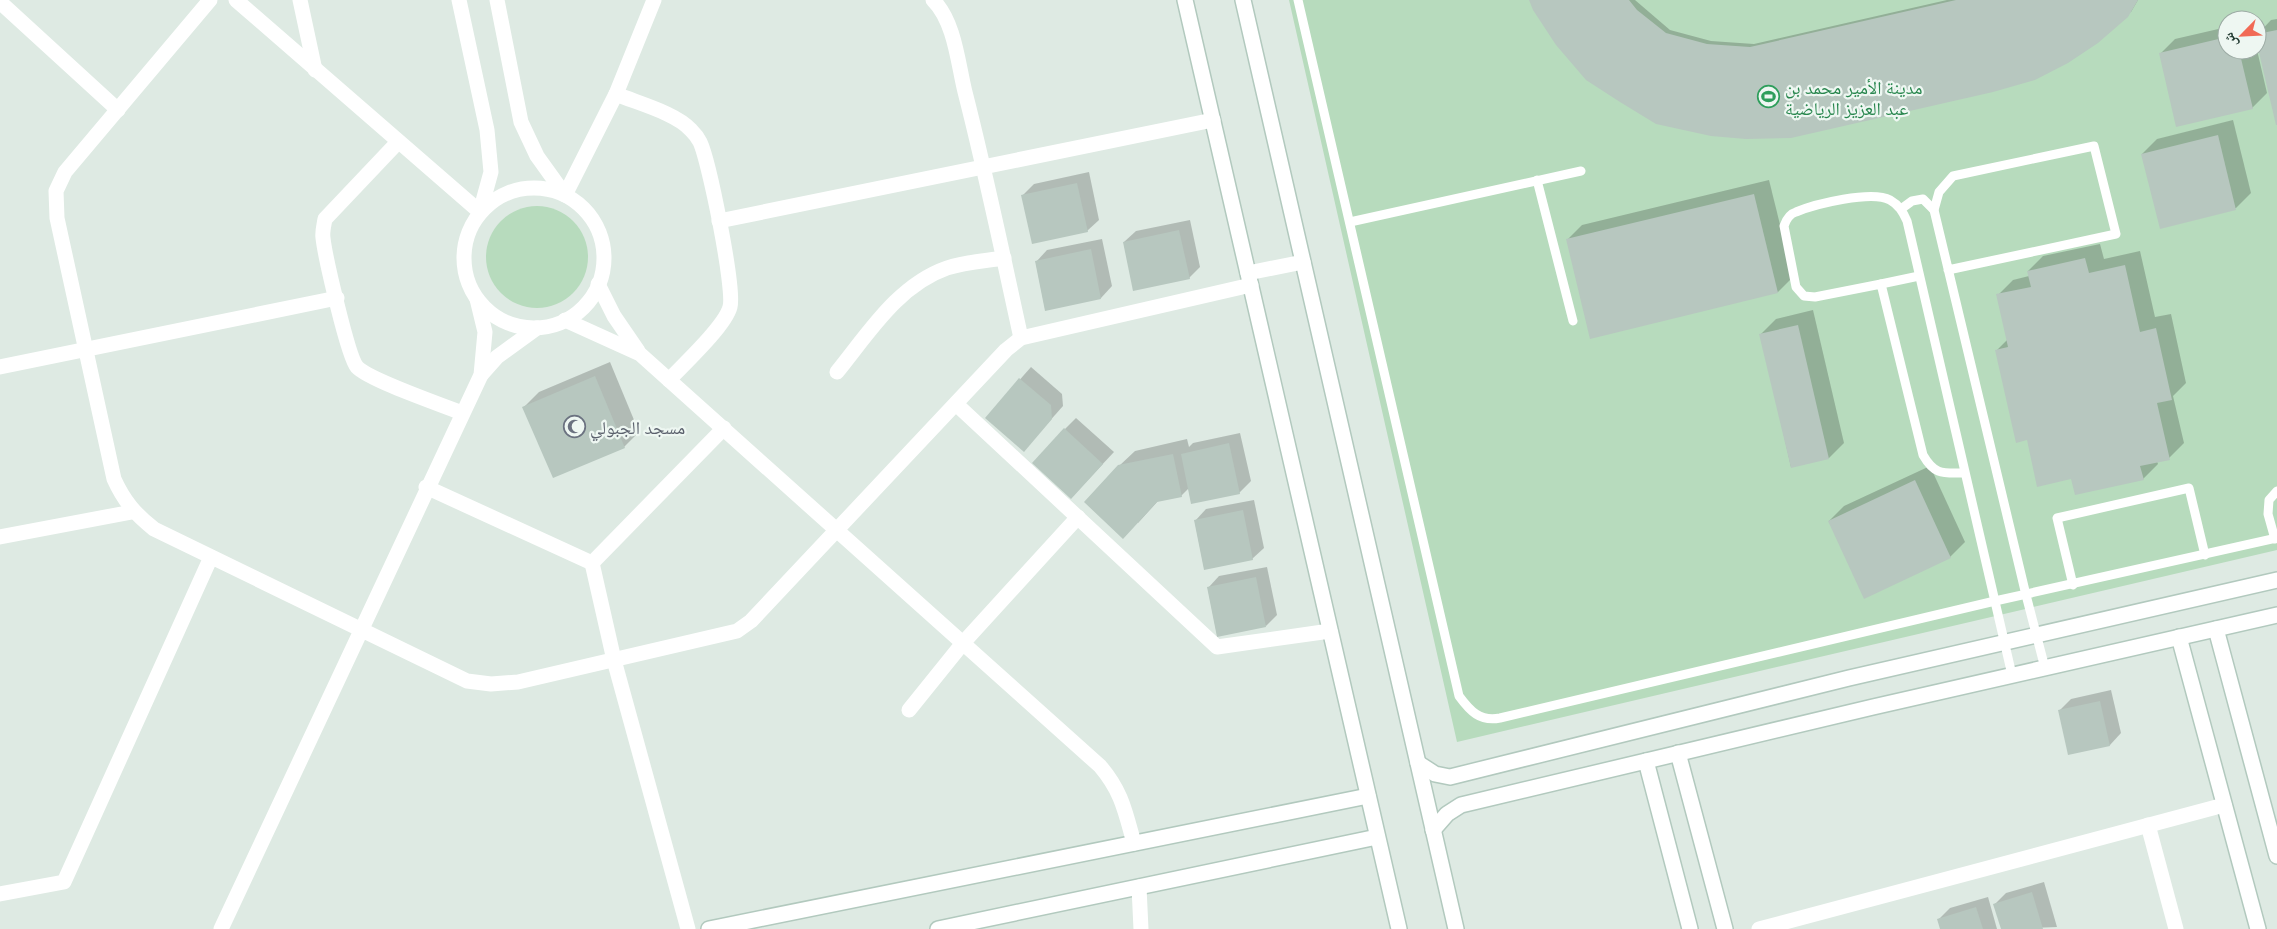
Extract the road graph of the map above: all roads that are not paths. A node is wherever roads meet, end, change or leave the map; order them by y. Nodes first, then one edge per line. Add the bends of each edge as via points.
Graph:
1 (210, 0) edge
2 (236, 0) edge
3 (300, 0) edge
4 (459, 0) edge
5 (497, 0) edge
6 (654, 0) edge
7 (933, 0) edge
8 (1186, 0) edge
9 (1243, 0) edge
10 (1298, 0) edge
11 (0, 2) edge
12 (316, 70) junction
13 (616, 94) junction
14 (118, 110) junction
15 (1213, 120) junction
16 (398, 142) junction
17 (984, 166) junction
18 (1581, 170) dead end
19 (1537, 180) junction
20 (565, 195) junction
21 (1902, 209) junction
22 (1934, 210) junction
23 (480, 212) junction
24 (719, 221) junction
25 (1350, 222) junction
26 (1004, 258) junction
27 (1303, 262) junction
28 (1948, 270) junction
29 (1919, 276) junction
30 (1249, 279) junction
31 (598, 284) junction
32 (1881, 284) junction
33 (337, 298) junction
34 (477, 299) junction
35 (565, 320) junction
36 (1573, 321) dead end
37 (537, 328) junction
38 (1021, 338) junction
39 (85, 349) junction
40 (640, 354) junction
41 (0, 367) edge
42 (837, 372) dead end
43 (481, 375) junction
44 (669, 380) junction
45 (956, 404) junction
46 (462, 413) junction
47 (724, 428) junction
48 (1965, 474) junction
49 (426, 488) junction
50 (2277, 491) edge
51 (132, 512) junction
52 (1078, 517) junction
53 (837, 530) junction
54 (0, 537) edge
55 (2276, 538) edge
56 (2205, 555) junction
57 (211, 557) junction
58 (592, 563) junction
59 (2277, 580) edge
60 (2073, 585) junction
61 (2026, 595) junction
62 (1995, 601) junction
63 (2277, 615) edge
64 (2216, 629) junction
65 (362, 630) junction
66 (1330, 631) junction
67 (2036, 636) junction
68 (2179, 637) junction
69 (2005, 642) junction
70 (964, 643) junction
71 (614, 660) junction
72 (2045, 668) junction
73 (2012, 675) junction
74 (909, 710) dead end
75 (1678, 753) junction
76 (1646, 761) junction
77 (1418, 763) junction
78 (1368, 796) junction
79 (2224, 805) junction
80 (2148, 825) junction
81 (1433, 830) junction
82 (1377, 837) junction
83 (1134, 843) junction
84 (2277, 856) edge
85 (1139, 887) junction
86 (0, 894) edge
87 (718, 928) edge
88 (220, 929) edge
89 (688, 929) edge
90 (938, 929) edge
91 (1141, 929) edge
92 (1398, 929) edge
93 (1456, 929) edge
94 (1690, 929) edge
95 (1725, 929) edge
96 (1759, 929) edge
97 (2176, 929) edge
98 (2258, 929) edge

1 - 14 street
2 - 12 street
3 - 12 street
4 - 23 street via 487,130 491,172
5 - 20 street via 521,122 537,156
6 - 13 street
7 - 17 street via 941,8 950,31
8 - 15 street
9 - 27 street
10 - 25 lane
11 - 14 street
12 - 16 street
13 - 20 street
13 - 24 street via 680,121 692,130 700,143
14 - 39 street via 65,172 56,191 57,218
15 - 17 street
15 - 30 street
16 - 23 street
16 - 33 street via 325,220 322,237
17 - 24 street
17 - 26 street
18 - 19 lane
19 - 25 lane
19 - 36 lane
20 - 23 street via 543,188 520,189 498,197
20 - 31 street via 584,209 597,228 603,250
21 - 22 lane via 1912,201 1923,199
21 - 29 lane
21 - 32 lane via 1890,200 1874,195 1856,197 1794,212 1784,226 1796,287 1804,296 1815,298
22 - 28 lane
22 - 28 lane via 1939,192 1953,176 2094,146 2116,234
23 - 34 street via 468,232 464,255 467,278
24 - 44 street via 731,292 730,307 724,320
25 - 62 lane via 1459,696 1479,717 1489,720 1500,718
26 - 38 street
26 - 42 street via 956,266 927,278 898,298
27 - 30 street
27 - 77 street
28 - 61 lane
29 - 32 lane
29 - 48 lane
30 - 38 street
30 - 66 street
31 - 35 street via 579,312
31 - 40 street via 614,316
32 - 48 lane via 1923,455 1929,466 1940,473
33 - 39 street
33 - 46 street via 349,350 357,367
34 - 37 street via 494,316 514,325
34 - 43 street via 486,332
35 - 37 street
35 - 40 street
37 - 43 street via 497,357
38 - 45 street
39 - 41 street
39 - 51 street via 114,479
40 - 44 street
43 - 46 street
44 - 47 street
45 - 52 street
45 - 53 street
46 - 49 street
47 - 53 street
47 - 58 street
48 - 62 lane
49 - 58 street
49 - 65 street
50 - 55 lane via 2269,500 2268,514
51 - 54 street
51 - 57 street via 154,530
52 - 66 street via 1217,647
52 - 70 street
53 - 70 street
53 - 71 street via 751,622 737,631
55 - 56 lane
56 - 60 lane
56 - 60 lane via 2189,488 2057,518
57 - 65 street
57 - 86 street via 64,882
58 - 71 street
59 - 67 street
60 - 61 lane
61 - 62 lane
61 - 67 lane
62 - 69 lane
63 - 64 street
64 - 68 street
64 - 84 street
65 - 71 street via 467,681 491,684 518,682
65 - 88 street
66 - 78 street
67 - 69 street
67 - 72 lane
68 - 72 street
68 - 79 street
69 - 73 lane
69 - 77 street via 1450,777 1435,774
70 - 74 street
70 - 83 street via 1100,766 1119,792
71 - 89 street
72 - 73 street
73 - 75 street
75 - 76 street
75 - 95 street
76 - 81 street via 1461,806 1447,814
76 - 94 street
77 - 81 street
78 - 82 street
78 - 83 street
79 - 80 street
79 - 98 street
80 - 96 street
80 - 97 street
81 - 93 street
82 - 85 street
82 - 92 street
83 - 87 street
85 - 90 street
85 - 91 street

